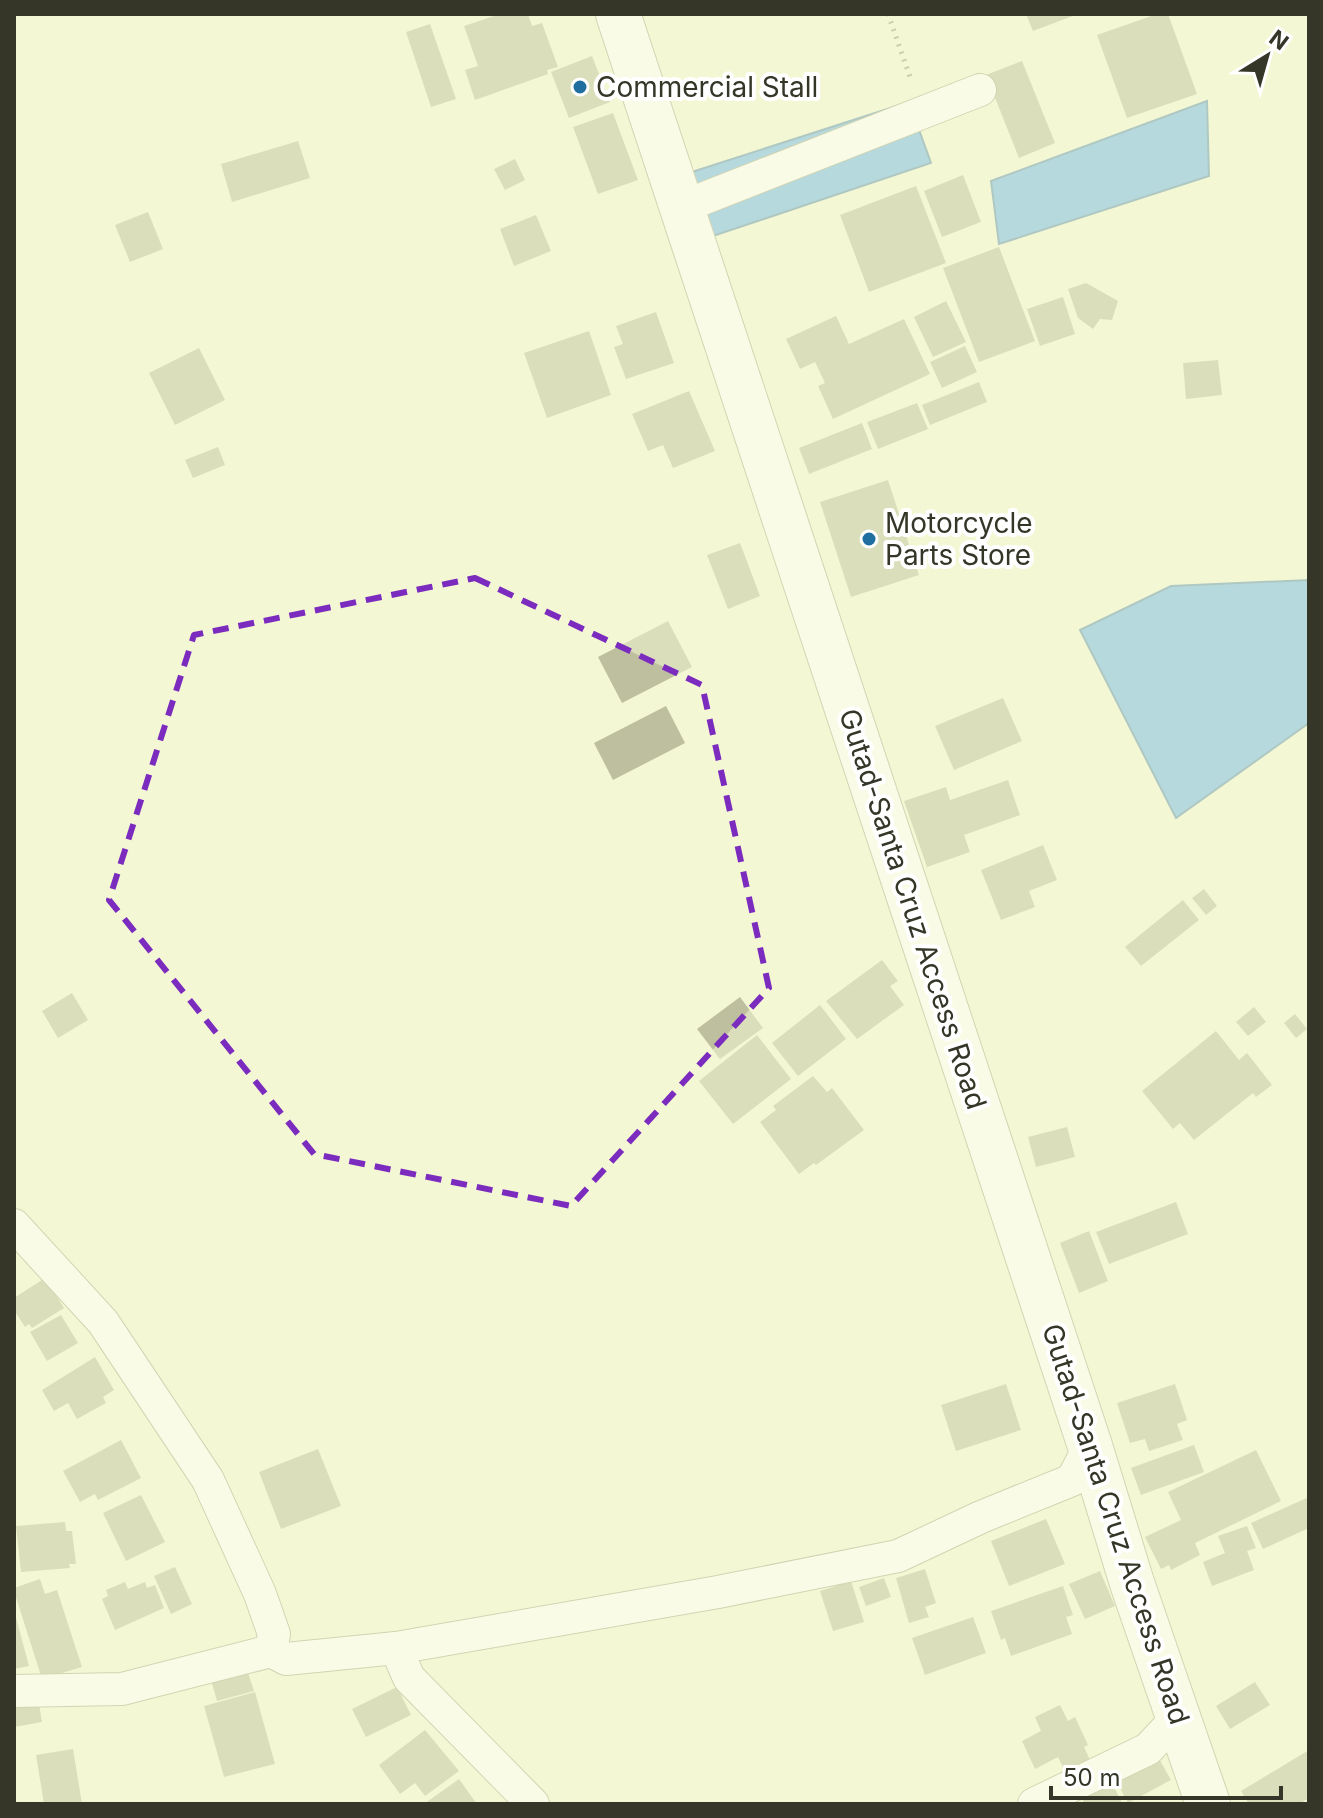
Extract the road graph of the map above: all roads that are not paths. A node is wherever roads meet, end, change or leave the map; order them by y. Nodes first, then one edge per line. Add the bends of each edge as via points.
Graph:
1 (618, 14) edge
2 (980, 90) dead end
3 (682, 207) junction
4 (14, 1225) edge
5 (1090, 1446) junction
6 (396, 1648) junction
7 (271, 1651) junction
8 (14, 1691) edge
9 (1179, 1716) junction
10 (533, 1804) edge
11 (1034, 1804) edge
12 (1208, 1804) edge

1 - 3 main road, Gutad-Santa Cruz Access Road
2 - 3 street
3 - 5 main road, Gutad-Santa Cruz Access Road
4 - 7 street via 103,1322 208,1480 260,1594 274,1634
5 - 6 street via 1072,1480 898,1556
5 - 9 main road, Gutad-Santa Cruz Access Road
6 - 7 street via 286,1659
6 - 10 street via 409,1678
7 - 8 street via 122,1689
9 - 11 street via 1148,1749
9 - 12 main road, Gutad-Santa Cruz Access Road

